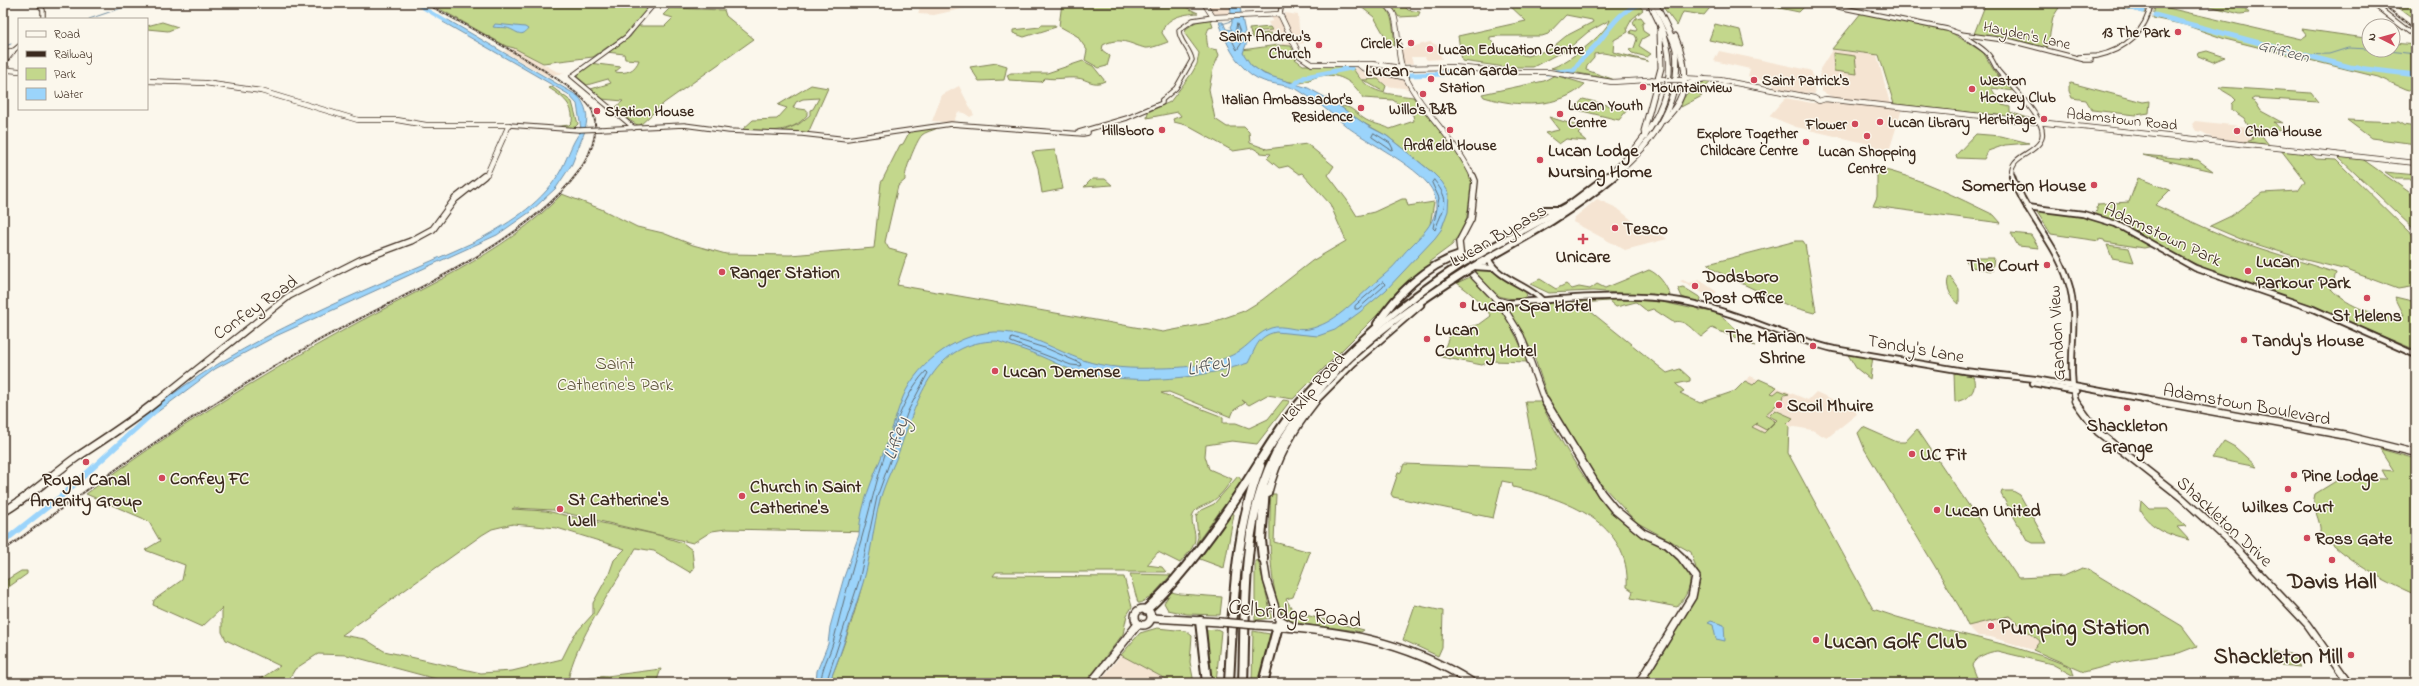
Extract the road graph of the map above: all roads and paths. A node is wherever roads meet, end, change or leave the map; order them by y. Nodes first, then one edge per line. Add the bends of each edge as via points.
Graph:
1 (38, 3) edge
2 (655, 3) edge
3 (1204, 3) edge
4 (1282, 3) edge
5 (1385, 3) edge
6 (1650, 3) edge
7 (1655, 3) edge
8 (1820, 3) edge
9 (2151, 3) edge
10 (2374, 3) edge
11 (1280, 14) junction
12 (1662, 14) junction
13 (1212, 17) junction
14 (43, 18) edge
15 (1969, 36) junction
16 (2416, 36) edge
17 (18, 47) edge
18 (13, 51) junction
19 (3, 52) edge
20 (3, 64) edge
21 (1358, 64) junction
22 (1402, 68) junction
23 (18, 71) edge
24 (1407, 78) junction
25 (1685, 79) junction
26 (1700, 79) junction
27 (1652, 80) joint
28 (148, 81) edge
29 (1660, 81) junction
30 (1662, 122) junction
31 (2039, 123) junction
32 (509, 126) junction
33 (634, 128) junction
34 (1645, 137) junction
35 (2416, 163) edge
36 (2027, 207) junction
37 (1573, 209) junction
38 (1545, 210) dead end
39 (1561, 210) junction
40 (1461, 258) junction
41 (1489, 260) junction
42 (1493, 268) junction
43 (1470, 270) junction
44 (1542, 300) junction
45 (1504, 304) junction
46 (1374, 330) junction
47 (2416, 355) edge
48 (2073, 389) junction
49 (1267, 449) junction
50 (2416, 453) edge
51 (2416, 457) edge
52 (1268, 470) junction
53 (3, 512) edge
54 (1263, 558) junction
55 (1146, 610) junction
56 (1152, 618) junction
57 (1200, 621) junction
58 (1279, 622) junction
59 (1138, 624) junction
60 (1091, 683) edge
61 (1207, 683) edge
62 (1229, 683) edge
63 (1243, 683) edge
64 (1263, 683) edge
65 (1473, 683) edge
66 (1639, 683) edge
67 (2349, 683) edge

1 - 14 street via 43,10
2 - 33 street via 626,37 582,66 572,76
3 - 13 main road
4 - 11 street
5 - 22 main road via 1394,14
6 - 29 highway via 1661,33
6 - 34 highway, Lucan Bypass via 1665,36 1670,68 1662,106
7 - 12 highway, Lucan Bypass
8 - 15 street via 1947,29 1961,36
9 - 15 street, Hayden's Lane via 2146,25 2123,46 2089,57 2091,60 1999,39
10 - 16 street
11 - 13 main road
11 - 21 main road via 1294,46 1305,61 1324,65
12 - 25 highway via 1667,19 1681,49
12 - 30 highway, Lucan Bypass via 1674,44 1676,69 1673,92
13 - 33 street via 1193,20 1179,30 1179,37 1191,52 1192,60 1176,88 1162,100 1162,103 1085,134 938,124 847,138 690,126
15 - 31 street via 1987,53 1999,72 2027,102
17 - 18 street
18 - 19 main road
18 - 20 main road
20 - 23 main road via 9,70
21 - 22 main road
21 - 24 main road via 1363,68
22 - 24 main road
22 - 27 main road via 1453,67 1509,72 1550,72 1612,82
24 - 40 main road via 1417,99 1465,159 1475,182 1471,219 1459,242
25 - 26 highway
25 - 26 highway
25 - 29 main road, bridge
25 - 30 highway via 1674,109
26 - 31 main road, Adamstown Road via 1720,80 1819,101 1825,99
27 - 29 highway
28 - 32 main road via 218,84 268,93 355,120 397,120 426,125
29 - 34 highway via 1644,131
30 - 37 highway, Lucan Bypass via 1646,146 1628,166 1597,193
31 - 35 main road, Adamstown Road
31 - 36 street, Gandon View via 2043,133 2040,143 2014,162 2011,171
32 - 33 street, bridge via 556,130
32 - 53 main road, Confey Road via 487,174 455,199 433,229 412,241 360,260 289,296 126,426 76,458 24,500
34 - 39 highway, Lucan Bypass via 1612,173
36 - 47 street, Adamstown Park via 2083,214 2116,224 2195,268 2313,309
36 - 48 street, Gandon View via 2054,247 2071,290
37 - 41 highway via 1531,237
37 - 43 highway, Lucan Bypass
38 - 39 highway
39 - 40 highway, Lucan Bypass
40 - 46 highway, Lucan Bypass
40 - 46 highway via 1450,257 1421,278 1384,313
41 - 42 street
41 - 43 street, Leixlip Road
42 - 43 street
42 - 44 street via 1536,292
43 - 45 main road
43 - 52 highway, Lucan Bypass via 1390,324 1340,371 1291,426
43 - 54 street, Leixlip Road via 1417,308 1369,349 1332,385 1303,419 1272,476 1266,509
44 - 45 street
44 - 48 street, Tandy's Lane via 1601,296 1680,301 1724,312 1821,346
45 - 66 main road via 1523,342 1547,407 1601,493 1614,509 1643,533 1667,544 1696,576 1692,597
46 - 49 highway, Leixlip Road via 1332,368 1300,403
48 - 50 street, Adamstown Boulevard via 2347,436
48 - 51 street, Adamstown Boulevard via 2361,442
48 - 67 street, Shackleton Drive via 2078,406 2094,427 2197,511 2298,614
49 - 55 highway via 1239,494 1190,559
49 - 62 highway via 1248,500 1239,540
52 - 54 highway via 1262,520
52 - 63 highway via 1258,501 1251,541
54 - 58 street, Leixlip Road
55 - 56 main road via 1151,612
55 - 59 main road via 1134,614 1134,621
56 - 57 main road, Celbridge Road
56 - 59 main road via 1146,624
57 - 58 main road, Celbridge Road, bridge via 1256,624
57 - 61 highway
58 - 64 highway
58 - 65 main road, Celbridge Road via 1293,627 1342,632 1384,642 1421,655
59 - 60 main road

